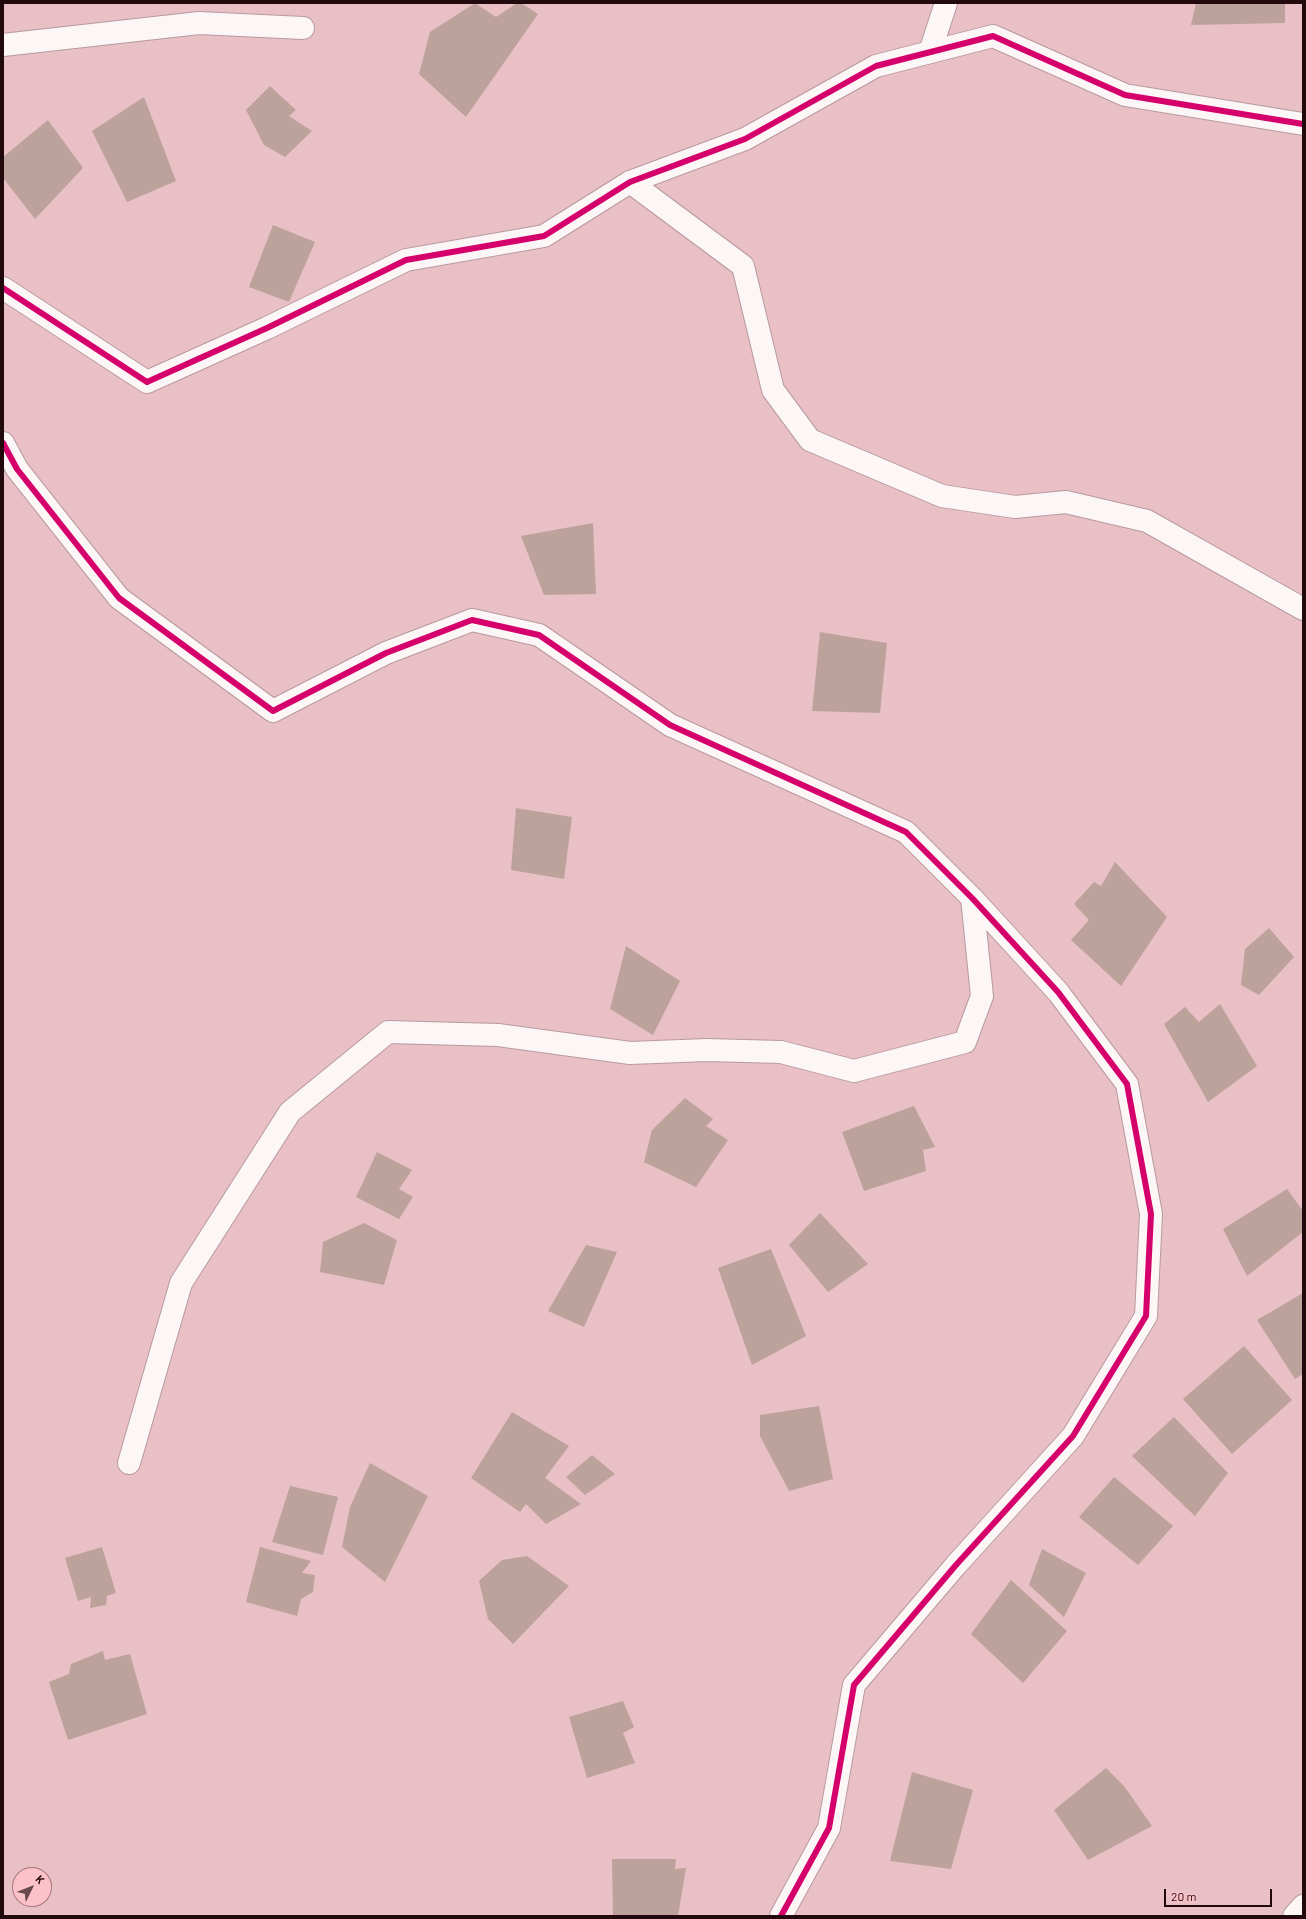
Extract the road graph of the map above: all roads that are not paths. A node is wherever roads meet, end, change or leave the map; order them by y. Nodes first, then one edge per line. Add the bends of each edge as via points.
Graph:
1 (946, 3) edge
2 (303, 28) dead end
3 (3, 45) edge
4 (930, 52) junction
5 (1303, 124) edge
6 (630, 182) junction
7 (3, 288) edge
8 (3, 443) edge
9 (1303, 609) edge
10 (972, 898) junction
11 (129, 1463) dead end
12 (1303, 1906) edge
13 (781, 1916) edge
14 (1294, 1916) edge

1 - 4 street
2 - 3 street via 199,23
4 - 5 street via 993,36 1124,95
4 - 6 street via 876,66 745,139
6 - 7 street via 544,236 406,260 267,328 147,382
6 - 9 street via 743,266 773,390 810,440 942,496 1015,507 1066,502 1147,520
8 - 10 street via 17,469 119,598 274,711 386,653 472,620 539,635 670,725 906,832
10 - 11 street via 982,996 965,1042 854,1071 781,1052 707,1050 630,1053 498,1035 388,1032 290,1112 181,1283
10 - 13 street via 1058,992 1126,1084 1151,1214 1146,1316 1073,1436 956,1565 854,1685 829,1828
12 - 14 street

